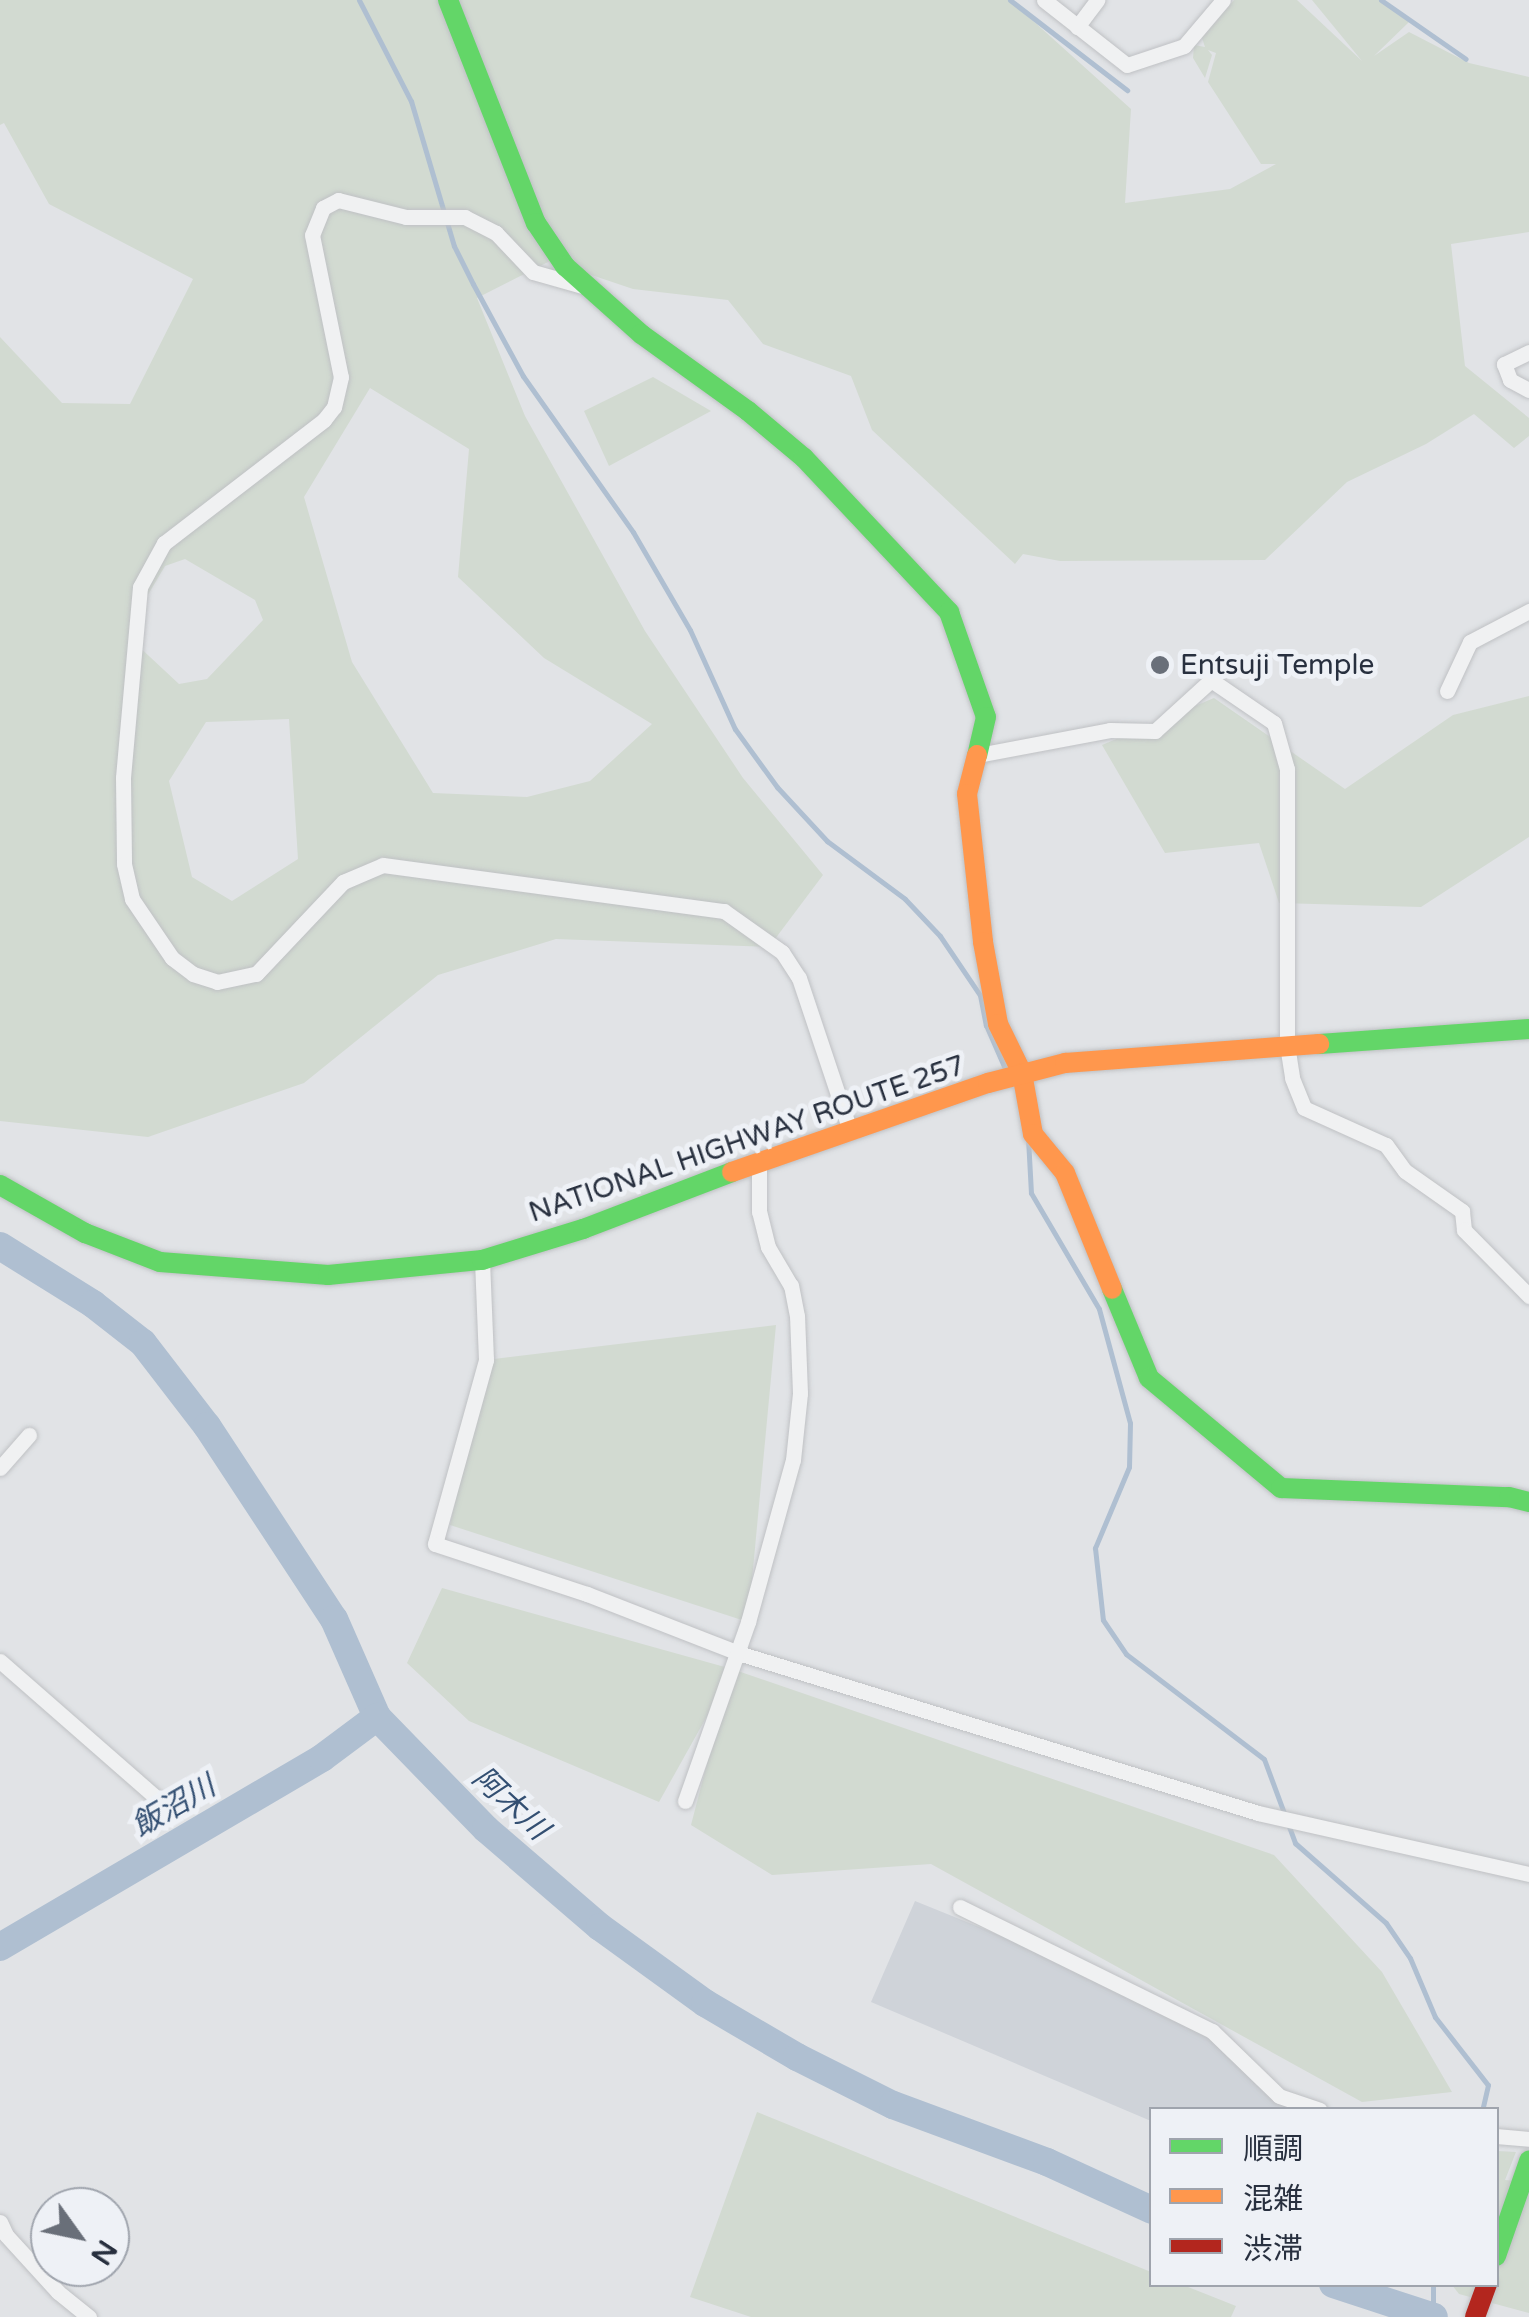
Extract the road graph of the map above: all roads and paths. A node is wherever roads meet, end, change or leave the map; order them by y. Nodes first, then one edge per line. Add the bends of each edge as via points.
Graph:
1 (448, 0) edge
2 (1044, 0) edge
3 (1097, 0) edge
4 (1223, 0) edge
5 (1078, 26) junction
6 (586, 287) junction
7 (1529, 352) edge
8 (1529, 390) edge
9 (1529, 611) edge
10 (1447, 691) dead end
11 (978, 755) junction
12 (1529, 1029) edge
13 (1286, 1045) junction
14 (1022, 1073) junction
15 (850, 1130) junction
16 (759, 1162) junction
17 (0, 1185) edge
18 (482, 1260) junction
19 (1529, 1296) edge
20 (28, 1435) dead end
21 (0, 1468) edge
22 (1529, 1502) edge
23 (738, 1653) junction
24 (0, 1661) edge
25 (686, 1801) dead end
26 (167, 1806) dead end
27 (1529, 1874) edge
28 (960, 1907) dead end
29 (1311, 2107) edge
30 (1499, 2136) edge
31 (1529, 2139) edge
32 (1527, 2168) edge
33 (2, 2232) edge
34 (1499, 2247) edge
35 (1485, 2287) edge
36 (88, 2317) edge
37 (1475, 2317) edge

1 - 6 main road via 536,223
2 - 5 street
3 - 5 street
4 - 5 street via 1184,46 1127,66
6 - 11 main road via 776,433 922,578 950,612 986,717
6 - 15 street via 533,272 482,223 406,217 338,200 324,208 312,235 341,377 334,406 164,543 136,602 123,778 124,864 132,900 172,958 217,982 256,974 343,882 383,865 724,911 782,952 799,978
7 - 8 street via 1504,364 1510,380
9 - 10 street via 1470,642
11 - 13 street via 1110,730 1155,731 1211,680 1274,724 1287,769
11 - 14 main road via 967,794 983,942 998,1024
12 - 13 main road, NATIONAL HIGHWAY ROUTE 257
13 - 14 main road, NATIONAL HIGHWAY ROUTE 257 via 1065,1062
13 - 19 street via 1304,1108 1386,1146 1404,1171 1462,1211 1464,1230
14 - 15 main road, NATIONAL HIGHWAY ROUTE 257
14 - 22 main road via 1033,1134 1064,1173 1149,1378 1281,1488
15 - 16 main road, NATIONAL HIGHWAY ROUTE 257
16 - 18 main road, NATIONAL HIGHWAY ROUTE 257
16 - 23 street via 768,1247 791,1286 797,1316 800,1394 793,1460
17 - 18 main road, NATIONAL HIGHWAY ROUTE 257 via 85,1233 160,1262 328,1275
18 - 23 street via 486,1360 435,1544
20 - 21 street
23 - 25 street
23 - 27 street via 1258,1813
24 - 26 street
28 - 29 street via 1212,2031 1279,2096
30 - 31 street
32 - 34 main road
33 - 36 street
35 - 37 main road

